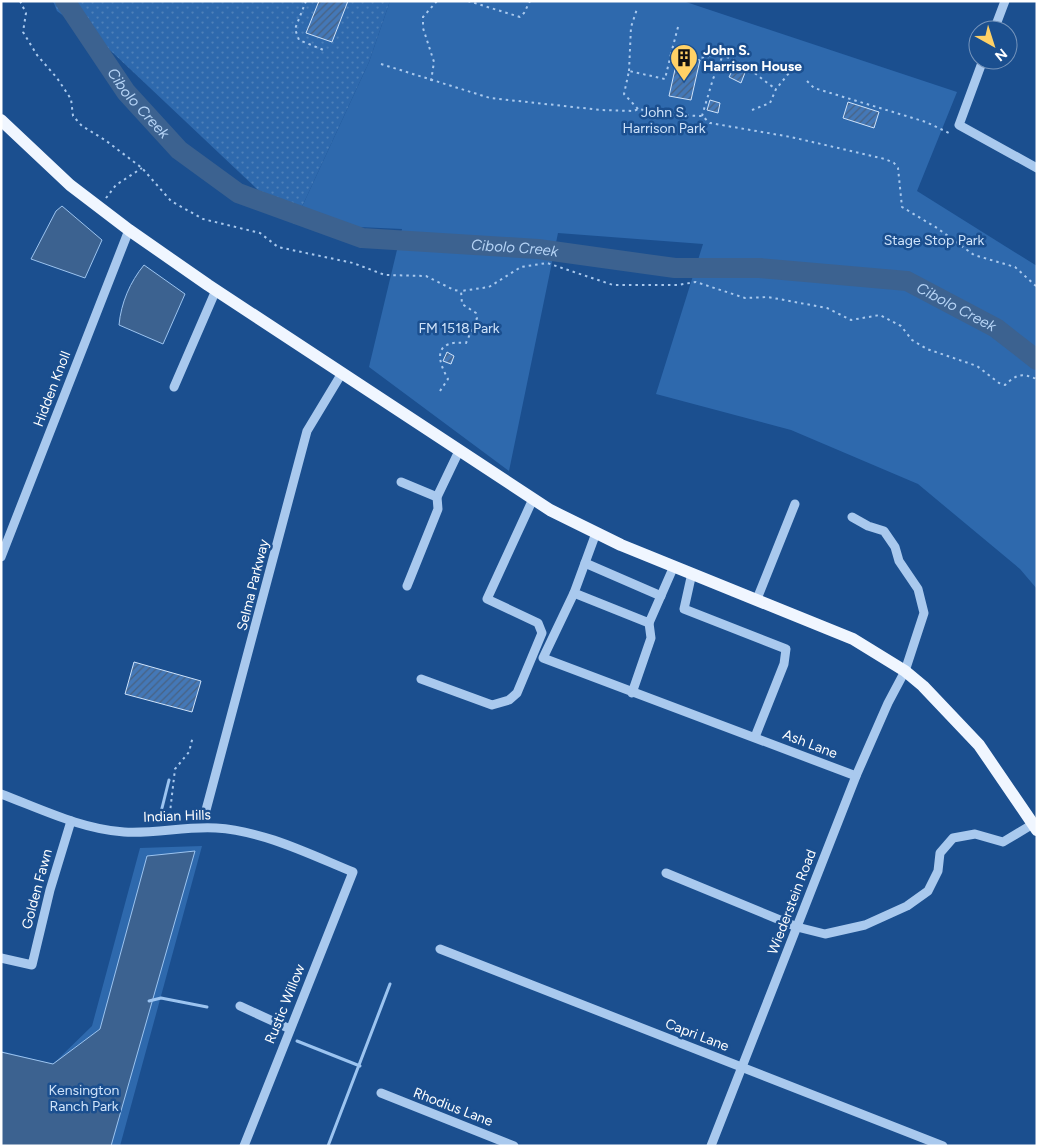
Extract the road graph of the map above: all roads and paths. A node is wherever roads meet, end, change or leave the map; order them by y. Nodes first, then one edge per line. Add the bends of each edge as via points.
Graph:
1 (20, 1) edge
2 (306, 1) edge
3 (437, 1) edge
4 (468, 1) edge
5 (530, 1) edge
6 (1005, 1) edge
7 (637, 9) dead end
8 (998, 20) edge
9 (678, 26) dead end
10 (728, 44) dead end
11 (326, 51) dead end
12 (671, 54) junction
13 (723, 58) junction
14 (381, 64) dead end
15 (978, 70) edge
16 (629, 71) junction
17 (789, 73) dead end
18 (431, 81) junction
19 (807, 81) dead end
20 (776, 89) junction
21 (638, 109) junction
22 (752, 110) dead end
23 (702, 116) junction
24 (1, 120) edge
25 (959, 125) junction
26 (142, 168) junction
27 (1037, 168) edge
28 (99, 207) junction
29 (129, 230) junction
30 (1037, 287) edge
31 (216, 290) junction
32 (461, 291) junction
33 (342, 373) junction
34 (1037, 379) edge
35 (174, 387) dead end
36 (440, 391) dead end
37 (459, 452) junction
38 (401, 482) dead end
39 (437, 497) junction
40 (533, 499) junction
41 (795, 504) dead end
42 (852, 517) dead end
43 (596, 534) junction
44 (1, 557) edge
45 (585, 563) junction
46 (674, 566) junction
47 (692, 573) junction
48 (407, 586) dead end
49 (574, 593) junction
50 (661, 596) junction
51 (757, 599) junction
52 (649, 623) junction
53 (905, 671) junction
54 (421, 679) dead end
55 (632, 692) junction
56 (193, 736) dead end
57 (754, 737) junction
58 (856, 776) junction
59 (1, 794) edge
60 (206, 810) dead end
61 (71, 821) junction
62 (1035, 827) edge
63 (168, 831) junction
64 (353, 872) joint
65 (666, 873) dead end
66 (797, 927) junction
67 (440, 949) dead end
68 (1, 958) edge
69 (240, 1006) dead end
70 (290, 1029) junction
71 (742, 1067) junction
72 (381, 1093) dead end
73 (244, 1146) edge
74 (514, 1146) edge
75 (711, 1146) edge
76 (943, 1146) edge

1 - 26 path via 26,13 23,32 71,99 73,116 82,126
2 - 11 path via 295,29 299,40
3 - 18 path via 423,17 423,28 434,62
4 - 5 path via 520,17
6 - 8 street
7 - 16 path via 632,27
9 - 12 path
10 - 13 path
12 - 13 path
12 - 16 path via 665,79
13 - 20 path via 750,68 761,81
13 - 23 path
14 - 18 path
15 - 25 street
16 - 21 path via 624,94
17 - 20 path
18 - 21 path via 490,98 601,110 634,112
19 - 25 path via 814,88 926,122 949,133
20 - 22 path via 770,104
21 - 23 path via 669,115
23 - 30 path via 710,123 791,137 894,163 899,172 902,207 974,254 1016,267
24 - 28 main road via 70,185
25 - 27 street
26 - 28 path via 116,185
26 - 32 path via 171,201 203,219 260,233 278,247 353,263 385,275 426,276
28 - 29 main road
29 - 31 main road
29 - 44 street, Hidden Knoll
31 - 33 main road
31 - 35 street
32 - 34 path via 489,287 521,267 539,263 613,285 696,282 745,298 768,297 827,308 851,320 880,315 901,326 912,340 927,349 977,366 999,383 1005,385 1022,373
32 - 36 path via 462,304 476,313 477,318 466,342 453,341 440,351 439,363 448,379
33 - 37 main road
33 - 60 street, Selma Parkway via 307,431
37 - 39 street
37 - 40 main road
38 - 39 street
39 - 48 street via 438,509
40 - 43 main road
40 - 54 street via 486,600 538,623 542,632 517,693 509,700 492,705
41 - 51 street
42 - 53 street, Wiederstein Road via 884,531 895,547 898,561 918,589 924,613
43 - 45 street
43 - 46 main road
45 - 49 street
45 - 50 street
46 - 47 main road
46 - 50 street
47 - 51 main road
47 - 57 street via 684,609 786,649 784,664
49 - 52 street
49 - 55 street, Ash Lane via 543,658
50 - 52 street
51 - 53 main road via 852,639
52 - 55 street via 651,638
53 - 58 street, Wiederstein Road
53 - 62 main road via 979,745
55 - 57 street, Ash Lane
56 - 63 path via 189,752 175,770
57 - 58 street, Ash Lane
58 - 66 street, Wiederstein Road
59 - 61 street, Indian Hills
61 - 63 street, Indian Hills via 103,830
61 - 68 street, Golden Fawn via 32,965
62 - 66 street via 1003,842 975,834 953,838 940,852 938,872 928,891 908,906 865,925 825,934
63 - 64 street, Indian Hills via 216,828 253,835 274,840
64 - 70 street, Rustic Willow
65 - 66 street
66 - 71 street, Wiederstein Road
67 - 71 street, Capri Lane
69 - 70 street
70 - 73 street, Rustic Willow
71 - 75 street, Wiederstein Road
71 - 76 street, Capri Lane
72 - 74 street, Rhodius Lane

